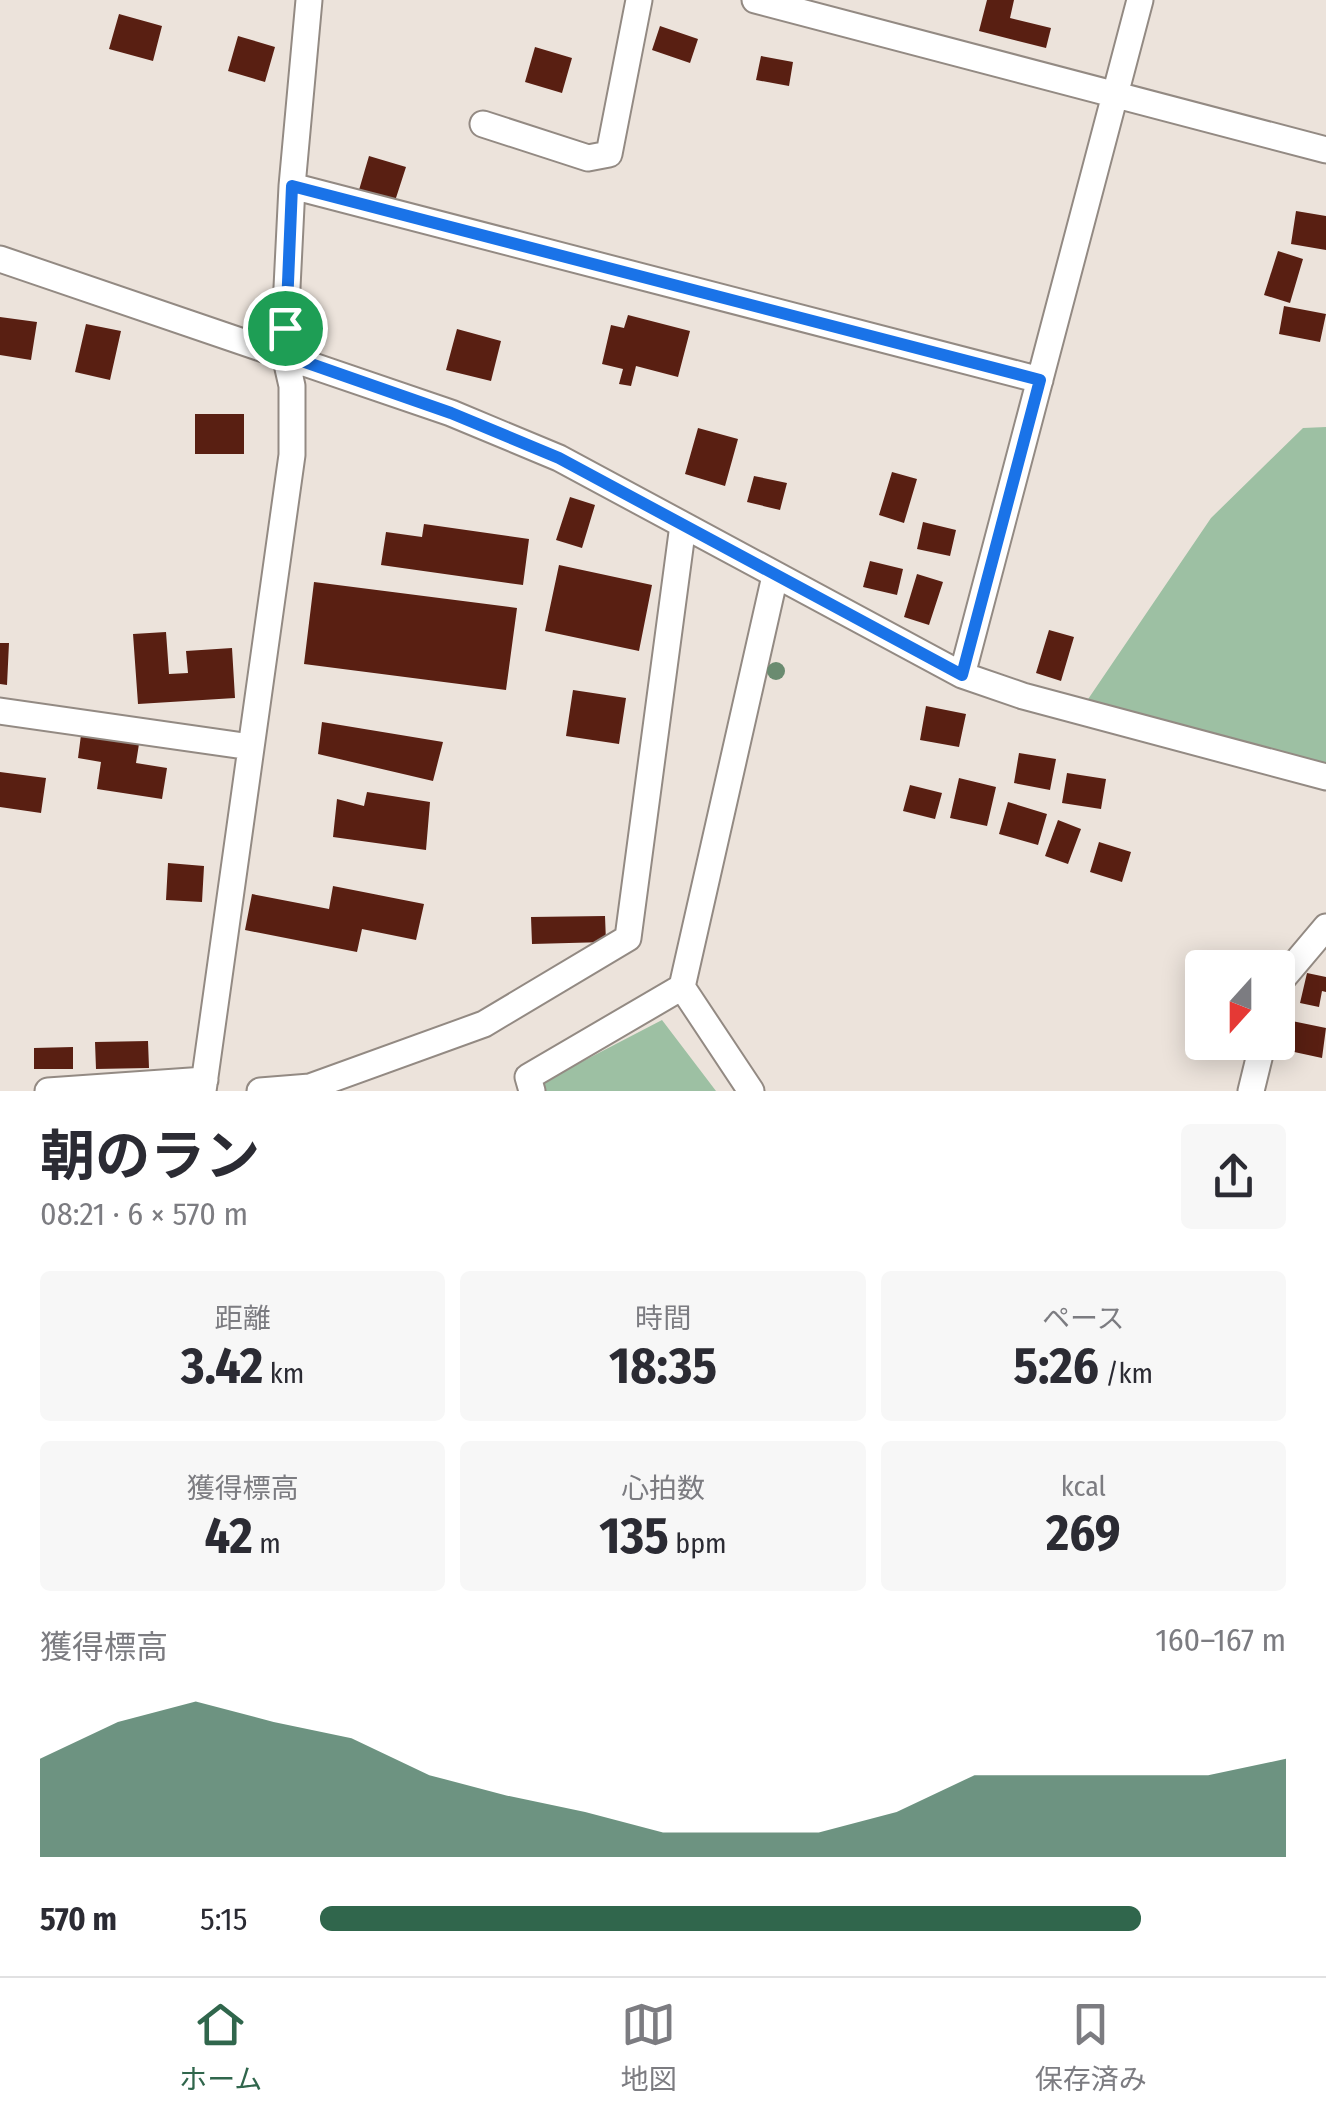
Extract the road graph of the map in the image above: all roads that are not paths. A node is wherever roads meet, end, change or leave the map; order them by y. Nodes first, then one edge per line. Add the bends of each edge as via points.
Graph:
1 (639, 0) edge
2 (756, 0) edge
3 (1140, 0) edge
4 (301, 2) edge
5 (1116, 94) junction
6 (483, 124) dead end
7 (1326, 150) edge
8 (292, 186) junction
9 (0, 259) edge
10 (285, 355) junction
11 (1040, 380) junction
12 (683, 525) junction
13 (775, 576) junction
14 (962, 675) junction
15 (0, 711) edge
16 (251, 748) junction
17 (1326, 778) edge
18 (1326, 927) edge
19 (1295, 964) edge
20 (682, 987) junction
21 (1259, 1060) edge
22 (204, 1086) edge
23 (48, 1091) edge
24 (260, 1091) edge
25 (532, 1091) edge
26 (751, 1091) edge
27 (1251, 1091) edge

1 - 6 street via 609,154 588,158
2 - 5 street
3 - 5 street
4 - 8 street
5 - 7 street
5 - 11 street
8 - 10 street
8 - 11 street
9 - 10 street
10 - 12 street via 559,458
10 - 16 street via 292,454
11 - 14 street
12 - 13 street
12 - 24 street via 628,938 484,1024 310,1088
13 - 14 street
13 - 20 street
14 - 17 street
15 - 16 street
16 - 22 street
18 - 19 street
20 - 25 street via 528,1077
20 - 26 street
21 - 27 street
22 - 23 street

